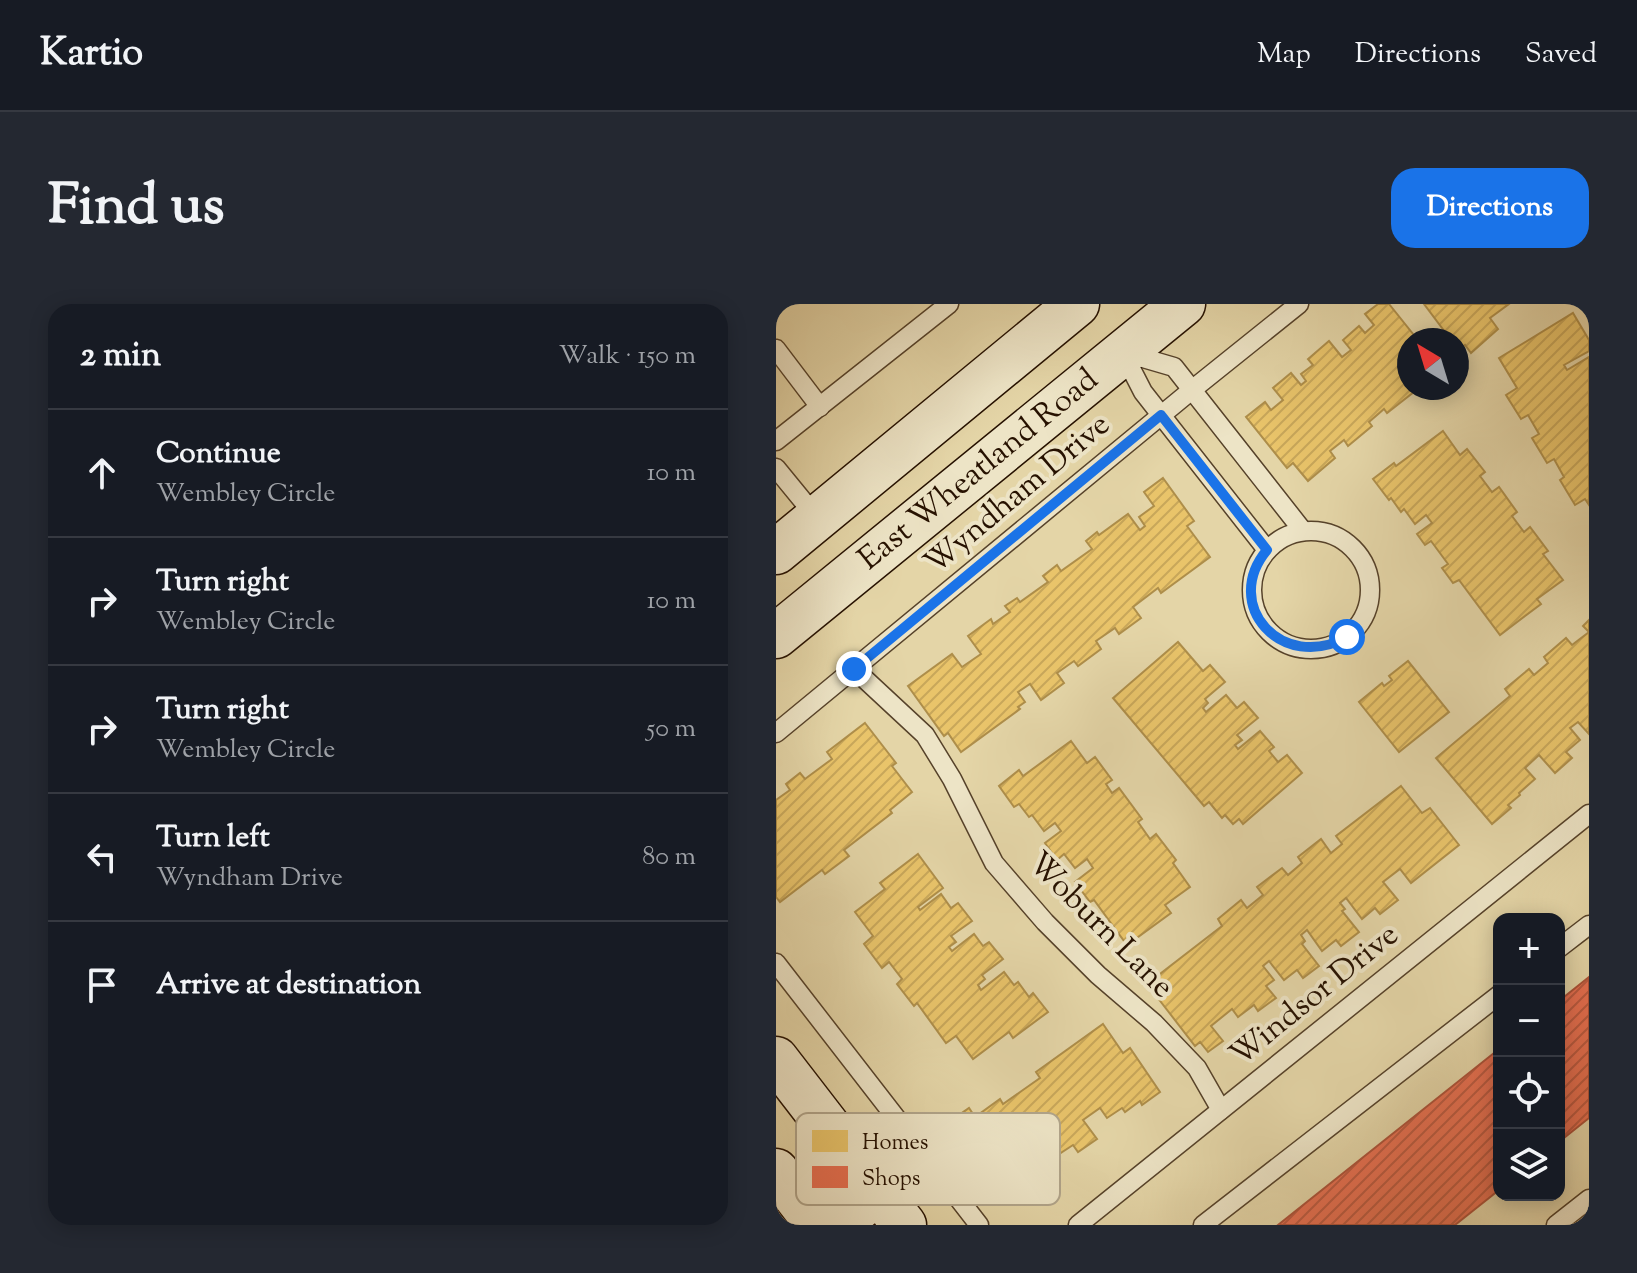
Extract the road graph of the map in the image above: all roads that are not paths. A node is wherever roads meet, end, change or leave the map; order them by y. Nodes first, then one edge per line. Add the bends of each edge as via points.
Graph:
1 (949, 304) edge
2 (1079, 304) edge
3 (1183, 304) edge
4 (1299, 304) edge
5 (776, 349) edge
6 (1123, 353) junction
7 (1193, 389) junction
8 (820, 407) junction
9 (1161, 415) junction
10 (776, 441) edge
11 (776, 468) edge
12 (817, 519) junction
13 (1303, 531) junction
14 (1267, 550) junction
15 (776, 552) edge
16 (776, 636) edge
17 (854, 669) junction
18 (776, 733) edge
19 (1589, 814) edge
20 (1589, 925) edge
21 (1565, 943) edge
22 (776, 963) edge
23 (1493, 1000) edge
24 (776, 1059) edge
25 (1221, 1110) junction
26 (818, 1113) edge
27 (892, 1113) edge
28 (776, 1171) edge
29 (796, 1197) edge
30 (1589, 1199) edge
31 (802, 1205) edge
32 (964, 1205) edge
33 (891, 1208) edge
34 (818, 1225) edge
35 (837, 1225) edge
36 (979, 1225) edge
37 (1078, 1225) edge
38 (1203, 1225) edge
39 (1556, 1225) edge

1 - 8 lane
2 - 6 main road
2 - 12 main road, East Wheatland Road
3 - 6 main road, East Wheatland Road
4 - 7 lane, Wyndham Drive
5 - 8 lane
6 - 7 lane via 1174,367
6 - 9 lane
6 - 16 main road, East Wheatland Road
7 - 9 lane, Wyndham Drive
7 - 13 lane
8 - 10 lane
9 - 14 lane
9 - 17 lane, Wyndham Drive
11 - 12 lane
12 - 15 main road, East Wheatland Road
13 - 14 lane
13 - 14 lane via 1341,538 1359,556 1369,578 1370,596 1362,619 1333,645 1286,644 1261,622 1251,588
17 - 18 lane, Wyndham Drive
17 - 25 lane, Woburn Lane via 925,735 994,863 1045,922 1197,1068
19 - 25 lane, Windsor Drive
20 - 21 lane
22 - 27 lane
23 - 38 lane
24 - 26 main road
25 - 37 lane, Windsor Drive
28 - 29 main road
30 - 39 lane
31 - 34 main road
32 - 36 lane
33 - 35 main road

